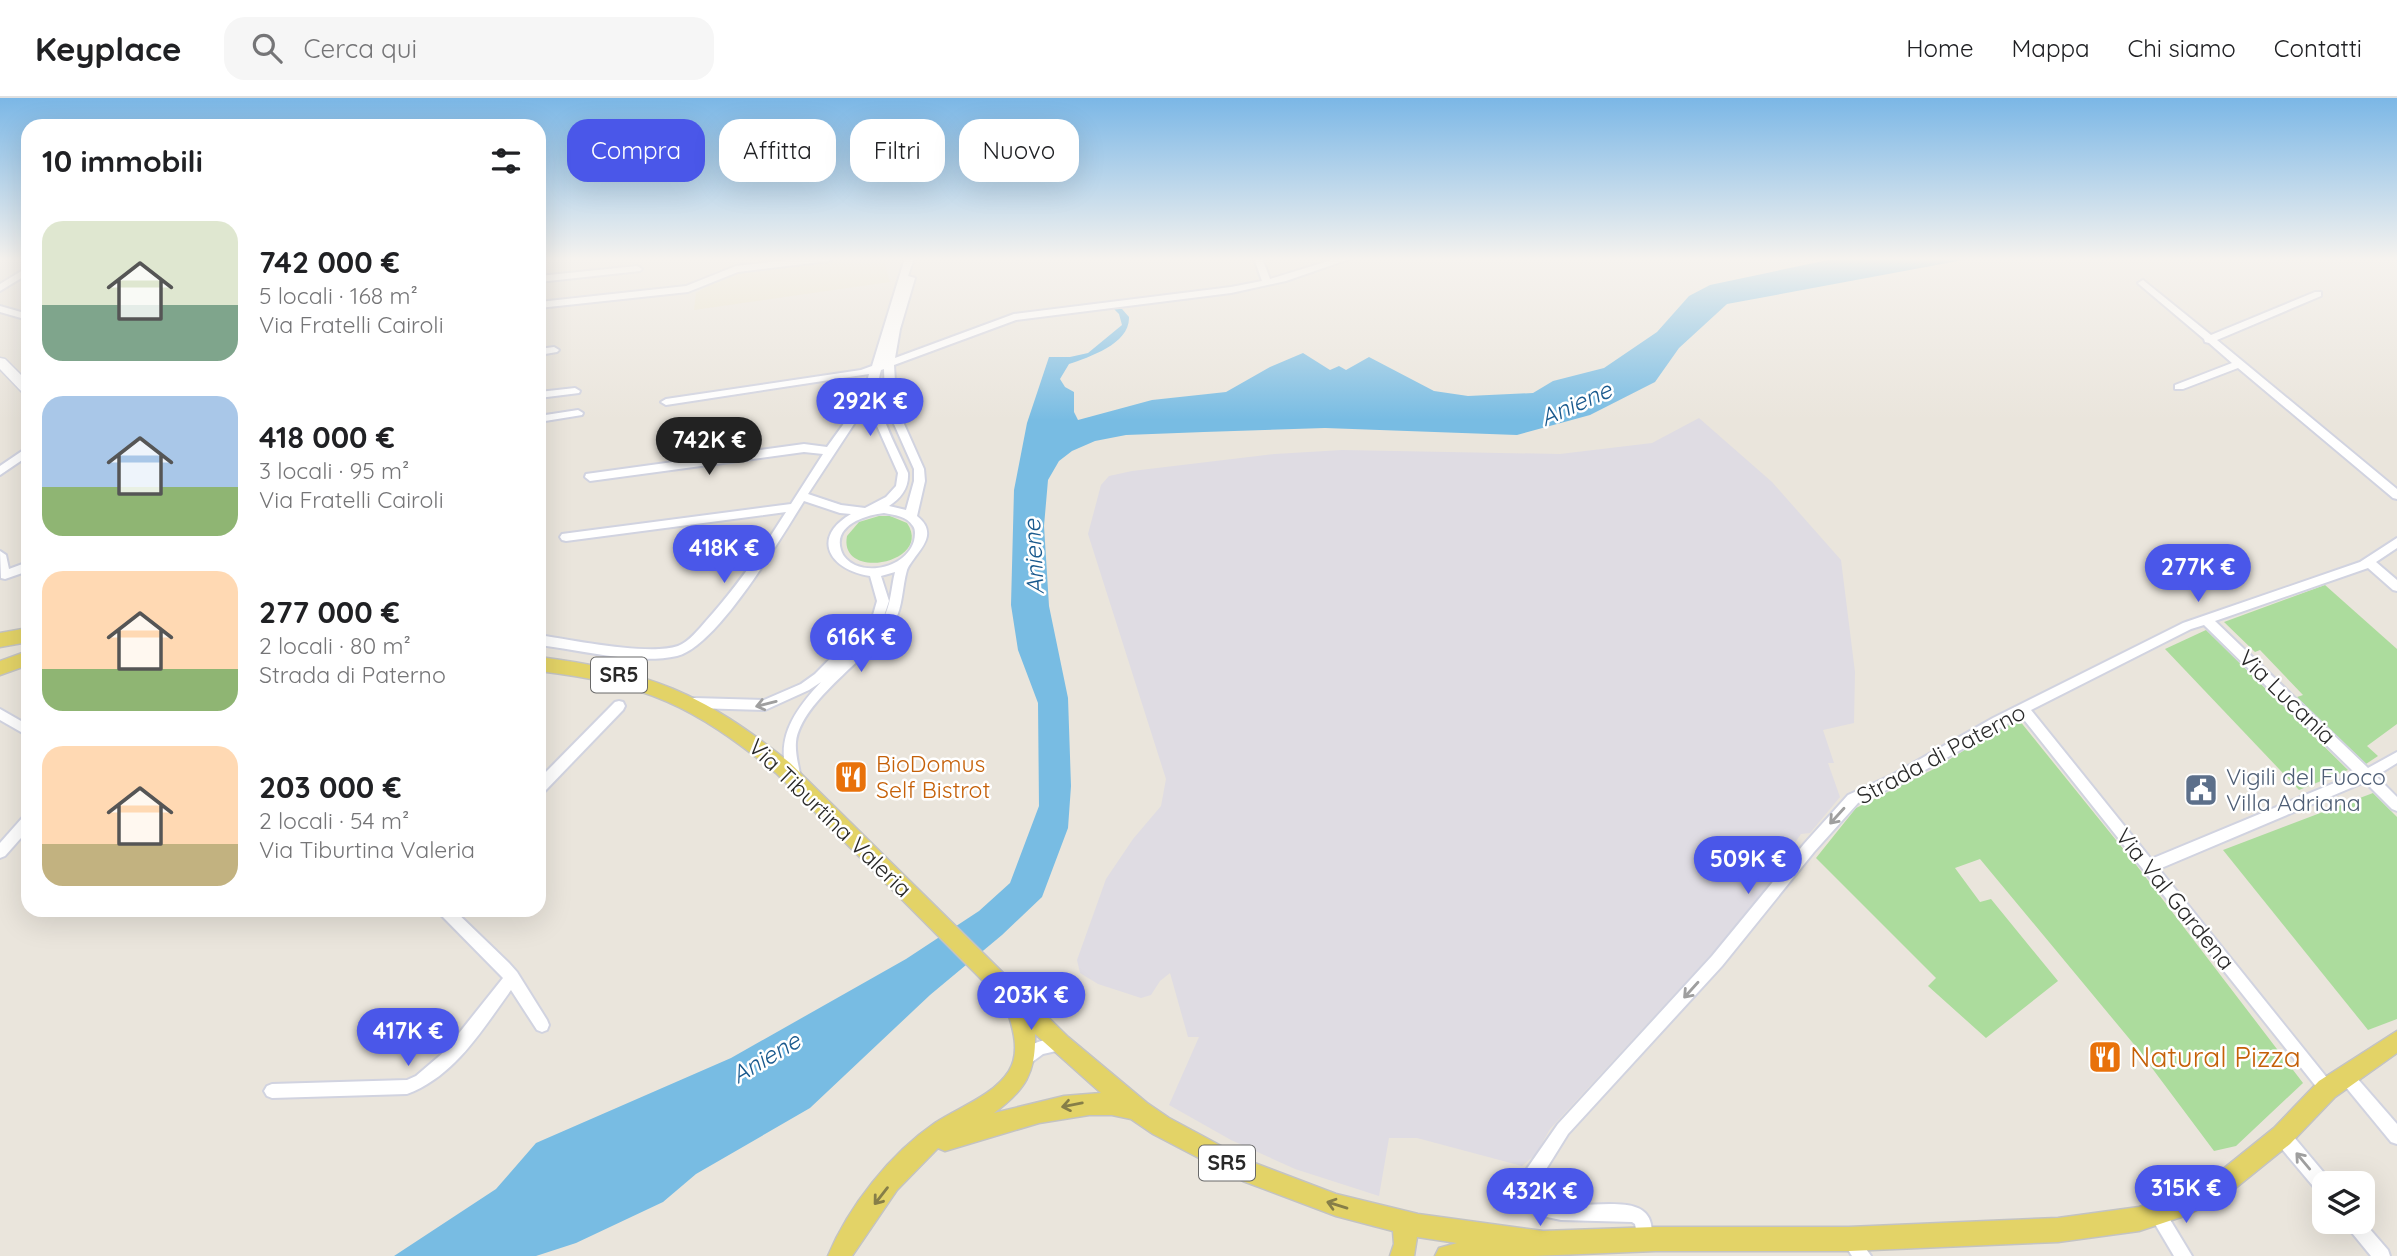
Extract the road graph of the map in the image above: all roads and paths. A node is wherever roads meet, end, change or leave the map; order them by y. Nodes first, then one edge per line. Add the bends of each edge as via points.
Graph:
1 (892, 312) edge
2 (900, 312) edge
3 (1051, 312) edge
4 (2176, 312) edge
5 (2275, 312) edge
6 (2208, 340) junction
7 (554, 350) dead end
8 (546, 351) edge
9 (0, 362) edge
10 (2238, 364) junction
11 (890, 365) junction
12 (874, 370) junction
13 (21, 383) edge
14 (2179, 387) dead end
15 (575, 391) dead end
16 (546, 394) edge
17 (666, 402) dead end
18 (578, 414) dead end
19 (546, 418) edge
20 (849, 424) dead end
21 (829, 451) junction
22 (21, 456) edge
23 (0, 471) edge
24 (590, 477) dead end
25 (2397, 495) edge
26 (801, 496) junction
27 (794, 507) junction
28 (839, 509) junction
29 (871, 510) junction
30 (911, 517) junction
31 (841, 526) junction
32 (566, 537) dead end
33 (2397, 542) edge
34 (0, 555) edge
35 (2369, 562) junction
36 (904, 563) junction
37 (21, 569) edge
38 (874, 572) junction
39 (3, 576) edge
40 (2397, 587) edge
41 (2206, 619) junction
42 (21, 636) edge
43 (0, 640) edge
44 (546, 641) edge
45 (21, 660) edge
46 (546, 665) edge
47 (0, 668) edge
48 (694, 703) junction
49 (620, 706) dead end
50 (2023, 709) junction
51 (0, 714) edge
52 (0, 727) edge
53 (21, 728) edge
54 (21, 730) edge
55 (2397, 757) edge
56 (2367, 775) junction
57 (796, 780) junction
58 (546, 781) edge
59 (2397, 805) edge
60 (21, 829) edge
61 (0, 852) edge
62 (2150, 866) junction
63 (453, 917) edge
64 (512, 978) junction
65 (1012, 996) junction
66 (542, 1025) dead end
67 (2397, 1041) edge
68 (1060, 1044) junction
69 (1023, 1062) junction
70 (2336, 1082) junction
71 (272, 1091) dead end
72 (1139, 1111) junction
73 (2282, 1136) junction
74 (2397, 1136) edge
75 (919, 1150) junction
76 (2312, 1172) edge
77 (2157, 1214) junction
78 (1403, 1223) junction
79 (2364, 1234) edge
80 (1645, 1239) junction
81 (1543, 1243) junction
82 (1856, 1247) edge
83 (841, 1252) edge
84 (1402, 1256) edge
85 (1447, 1256) edge
86 (2183, 1256) edge
87 (2382, 1256) edge

1 - 12 street
2 - 11 street
3 - 11 street via 1025,315 947,340
4 - 6 street
5 - 6 street
6 - 10 street
7 - 8 street
9 - 13 street
10 - 14 street
10 - 25 street
11 - 12 street
11 - 30 street via 888,385 895,415 919,470
12 - 17 street
12 - 29 street via 874,402 904,477 898,494
15 - 16 street
18 - 19 street
20 - 21 street
21 - 24 street via 804,448
21 - 26 street
22 - 23 street
26 - 27 street
26 - 28 street
27 - 32 street
27 - 44 street via 758,568 687,648 657,654
28 - 29 street
28 - 31 street via 844,519
29 - 30 street via 894,510
29 - 31 street
30 - 36 street via 919,524 921,545
31 - 38 street via 834,544 839,560 859,571
33 - 35 street, Strada di Paterno
34 - 39 street
35 - 40 street
35 - 41 street, Strada di Paterno
36 - 38 street
36 - 57 street via 889,620 797,722 789,752
37 - 39 street
38 -> 48 street via 883,601 877,617 812,682 765,705
41 - 50 street, Strada di Paterno
41 - 56 street, Via Lucania
42 - 43 main road
45 - 47 main road
46 - 48 main road, Via Tiburtina Valeria / SR5 via 622,676
48 - 57 main road, Via Tiburtina Valeria / SR5 via 745,735
49 - 58 street
50 - 62 street, Via Val Gardena
50 -> 80 street, Strada di Paterno via 1853,799 1717,961 1563,1129 1530,1180 1531,1202 1552,1211 1635,1214 1642,1220
51 - 53 street
52 - 54 street
55 - 56 street
56 - 59 street, Via Lucania
56 - 62 street
57 - 65 main road, Via Tiburtina Valeria / SR5
60 - 61 street
62 - 70 street, Via Val Gardena
63 - 64 street
64 - 66 street
64 - 71 street via 446,1061 420,1083
65 - 68 main road, Via Tiburtina Valeria / SR5
65 - 69 main road, Via Tiburtina Valeria / SR5 via 1024,1033
67 - 70 main road, Via Tiburtina Valeria / SR5
68 - 69 street via 1039,1048
68 - 72 main road, Via Tiburtina Valeria / SR5
69 - 75 main road via 1017,1079 1003,1095
70 - 73 main road, Via Tiburtina Valeria / SR5
70 - 74 street, Via Val Gardena
72 -> 75 main road via 1111,1102 1075,1104
78 -> 72 main road, Via Tiburtina Valeria / SR5 via 1265,1179 1190,1143
76 -> 73 street
73 - 77 main road, Via Tiburtina Valeria / SR5 via 2220,1186
75 -> 83 main road
77 - 82 main road, Via Tiburtina Valeria / SR5 via 2058,1230
77 - 86 street
78 - 81 main road, Via Tiburtina Valeria / SR5
78 - 84 main road via 1406,1244
79 - 87 street
80 - 81 main road, Via Tiburtina Valeria / SR5
80 - 82 main road, Via Tiburtina Valeria / SR5
81 - 85 main road, Via Tiburtina Valeria / SR5

